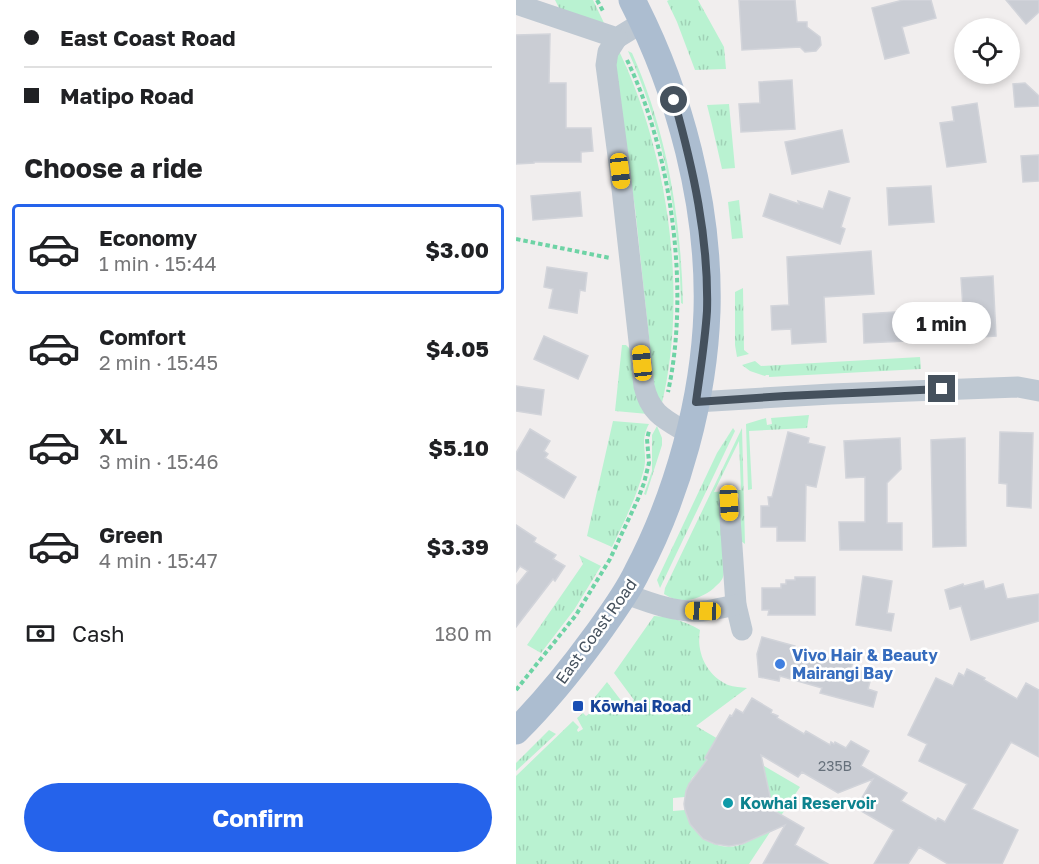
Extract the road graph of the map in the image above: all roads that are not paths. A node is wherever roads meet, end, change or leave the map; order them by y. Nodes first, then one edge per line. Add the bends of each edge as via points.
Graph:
1 (516, 4) edge
2 (637, 11) edge
3 (617, 38) junction
4 (1039, 391) edge
5 (696, 402) junction
6 (688, 433) junction
7 (729, 503) dead end
8 (626, 594) junction
9 (736, 605) junction
10 (742, 630) dead end
11 (516, 731) edge

1 - 3 street
2 - 3 street
2 - 5 main road, East Coast Road via 674,100 695,180 707,289
3 - 6 street via 608,52 606,66 644,386 660,417
4 - 5 street via 1018,387 967,388
5 - 6 main road, East Coast Road
6 - 8 main road, East Coast Road via 661,522
7 - 9 street
8 - 9 street via 684,610
8 - 11 main road, East Coast Road via 563,679
9 - 10 street

